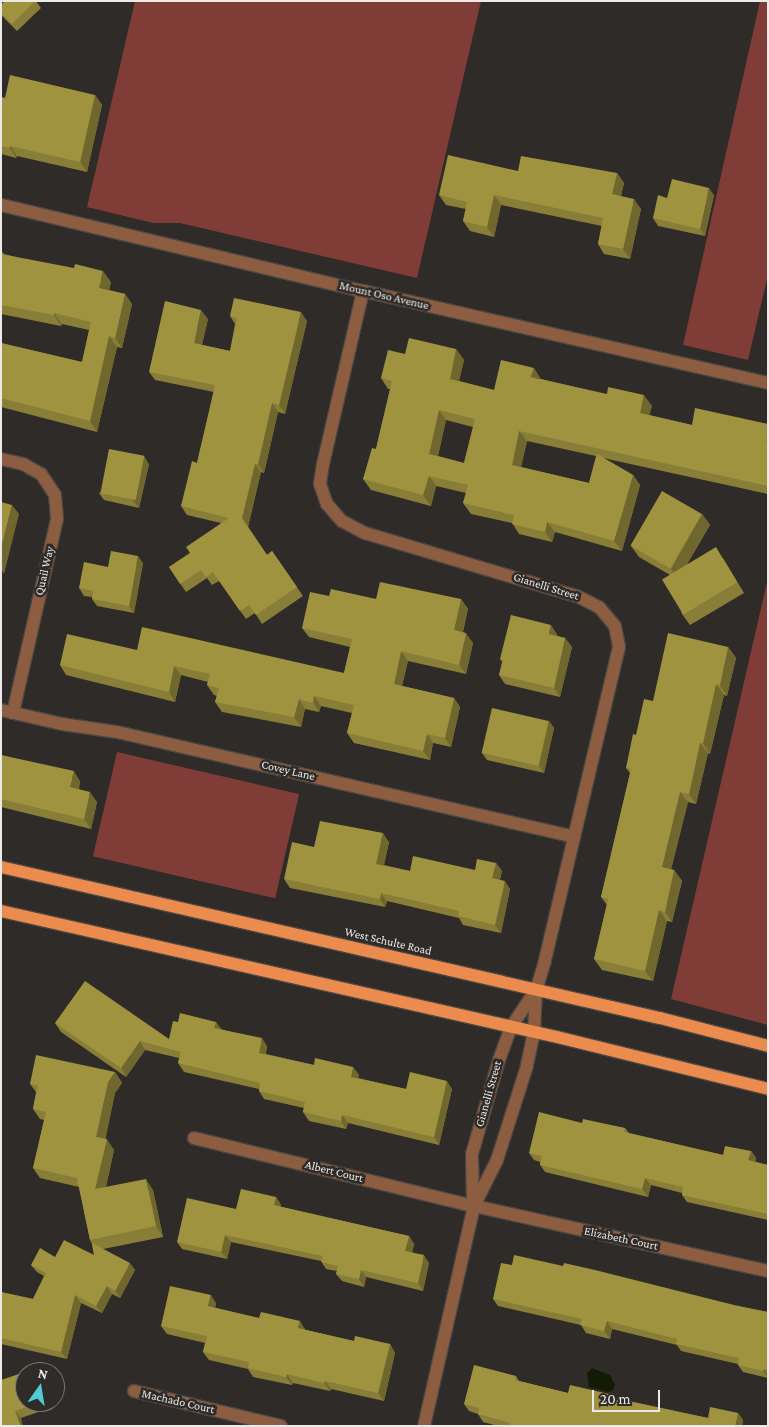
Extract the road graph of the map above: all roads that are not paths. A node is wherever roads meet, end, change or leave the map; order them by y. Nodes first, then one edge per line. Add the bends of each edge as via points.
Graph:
1 (1, 205) edge
2 (363, 291) junction
3 (768, 383) edge
4 (1, 459) edge
5 (7, 711) edge
6 (574, 837) junction
7 (1, 867) edge
8 (1, 910) edge
9 (536, 990) junction
10 (511, 1027) junction
11 (534, 1032) junction
12 (768, 1046) edge
13 (768, 1089) edge
14 (194, 1138) dead end
15 (474, 1206) junction
16 (768, 1271) edge
17 (134, 1391) dead end
18 (281, 1426) edge
19 (424, 1426) edge

1 - 2 street, Mount Oso Avenue
2 - 3 street, Mount Oso Avenue
2 - 6 street, Gianelli Street via 323,464 320,484 327,504 342,521 365,533 577,596 599,607 615,626 619,647
4 - 5 street, Quail Way via 23,464 40,474 55,495 56,519
5 - 6 street, Covey Lane via 117,732
6 - 9 street, Gianelli Street
7 - 9 main road, West Schulte Road
8 - 10 main road
9 - 10 street, Gianelli Street
9 - 11 street, Gianelli Street
9 - 12 main road, West Schulte Road
10 - 11 main road
10 - 15 street, Gianelli Street via 472,1154
11 - 13 main road
11 - 15 street, Gianelli Street via 527,1066 497,1160
14 - 15 street, Albert Court
15 - 16 street, Elizabeth Court
15 - 19 street, Gianelli Street
17 - 18 street, Machado Court

